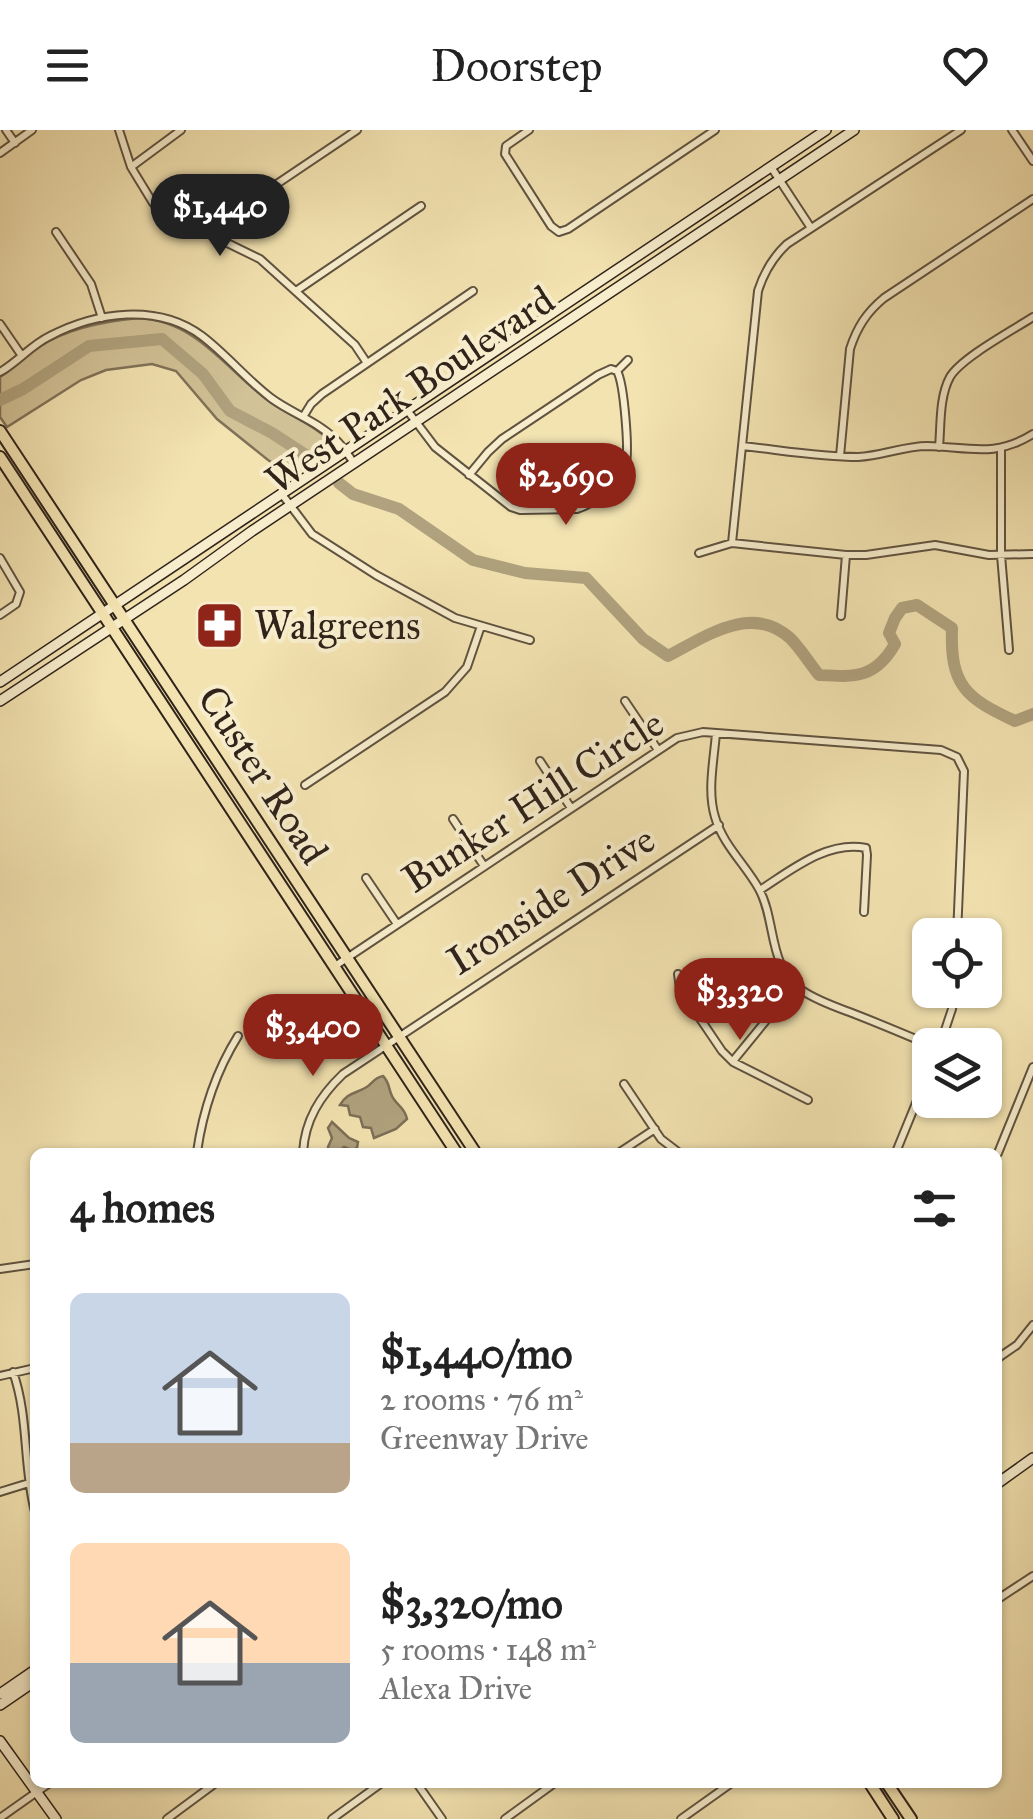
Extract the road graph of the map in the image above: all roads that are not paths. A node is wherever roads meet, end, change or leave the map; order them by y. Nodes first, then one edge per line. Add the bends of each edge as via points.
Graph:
1 (6, 130) edge
2 (32, 130) edge
3 (119, 130) edge
4 (182, 130) edge
5 (357, 130) edge
6 (529, 130) edge
7 (716, 130) edge
8 (826, 130) edge
9 (854, 130) edge
10 (961, 130) edge
11 (1012, 130) edge
12 (15, 143) junction
13 (0, 153) edge
14 (1033, 161) edge
15 (771, 167) junction
16 (131, 168) junction
17 (780, 180) junction
18 (1033, 200) edge
19 (422, 206) dead end
20 (812, 229) junction
21 (56, 232) dead end
22 (220, 239) junction
23 (296, 291) junction
24 (473, 292) dead end
25 (1033, 317) edge
26 (102, 318) junction
27 (0, 324) edge
28 (22, 356) junction
29 (628, 360) dead end
30 (368, 363) junction
31 (617, 371) junction
32 (0, 372) edge
33 (408, 410) junction
34 (303, 418) junction
35 (416, 422) junction
36 (0, 431) edge
37 (1033, 434) edge
38 (742, 446) junction
39 (939, 448) junction
40 (1001, 449) junction
41 (345, 451) junction
42 (840, 456) junction
43 (19, 459) junction
44 (2, 464) edge
45 (354, 464) junction
46 (470, 474) junction
47 (281, 494) junction
48 (290, 506) junction
49 (218, 536) junction
50 (732, 544) junction
51 (226, 549) junction
52 (699, 552) dead end
53 (1001, 554) junction
54 (1033, 554) edge
55 (846, 555) junction
56 (0, 558) edge
57 (116, 604) junction
58 (103, 612) junction
59 (0, 615) edge
60 (840, 616) dead end
61 (126, 619) junction
62 (481, 626) junction
63 (113, 628) junction
64 (530, 640) dead end
65 (1009, 650) dead end
66 (0, 682) edge
67 (0, 701) edge
68 (625, 701) dead end
69 (716, 733) junction
70 (658, 750) junction
71 (540, 762) dead end
72 (305, 785) dead end
73 (571, 808) junction
74 (453, 819) dead end
75 (718, 825) junction
76 (484, 866) junction
77 (366, 878) dead end
78 (760, 890) junction
79 (864, 912) dead end
80 (958, 918) edge
81 (397, 924) junction
82 (347, 958) junction
83 (334, 966) junction
84 (678, 974) dead end
85 (796, 985) junction
86 (238, 1036) dead end
87 (398, 1036) junction
88 (912, 1038) edge
89 (385, 1045) junction
90 (732, 1062) junction
91 (1033, 1066) edge
92 (1031, 1076) edge
93 (624, 1084) dead end
94 (808, 1100) dead end
95 (912, 1112) edge
96 (655, 1130) junction
97 (198, 1148) edge
98 (304, 1148) edge
99 (453, 1148) edge
100 (472, 1148) edge
101 (626, 1148) edge
102 (673, 1148) edge
103 (898, 1148) edge
104 (1000, 1148) edge
105 (30, 1265) edge
106 (0, 1269) edge
107 (1033, 1326) edge
108 (1002, 1355) edge
109 (30, 1369) edge
110 (14, 1372) junction
111 (0, 1376) edge
112 (1033, 1458) edge
113 (1002, 1480) edge
114 (29, 1483) junction
115 (30, 1488) edge
116 (0, 1492) edge
117 (1033, 1576) edge
118 (1002, 1596) edge
119 (30, 1673) edge
120 (30, 1684) edge
121 (0, 1694) edge
122 (0, 1705) edge
123 (0, 1740) edge
124 (30, 1782) edge
125 (34, 1788) edge
126 (43, 1788) edge
127 (209, 1788) edge
128 (375, 1788) edge
129 (420, 1788) edge
130 (548, 1788) edge
131 (725, 1788) edge
132 (873, 1788) edge
133 (885, 1788) edge
134 (890, 1788) edge
135 (37, 1792) junction
136 (878, 1796) junction
137 (0, 1818) edge
138 (56, 1819) edge
139 (166, 1819) edge
140 (332, 1819) edge
141 (442, 1819) edge
142 (504, 1819) edge
143 (681, 1819) edge
144 (893, 1819) edge
145 (910, 1819) edge

1 - 12 street
2 - 12 street
3 - 16 street
4 - 16 street
5 - 22 street via 247,204
6 - 7 street via 506,146 506,158 554,230 564,232
8 - 15 main road, West Park Boulevard
9 - 17 main road, West Park Boulevard
10 - 20 street
11 - 14 street
12 - 13 street
15 - 17 street
15 - 33 main road, West Park Boulevard
16 - 22 street via 163,211
17 - 20 street
17 - 35 main road, West Park Boulevard
18 - 42 street via 864,318 850,349
19 - 23 street
20 - 38 street via 781,250 763,276
21 - 26 street via 92,284
22 - 23 street via 260,259
23 - 30 street
24 - 30 street
25 - 39 street via 949,379
26 - 28 street via 62,330
26 - 34 street via 149,314 184,325
27 - 28 street
28 - 32 street
29 - 31 street
30 - 34 street via 316,399
31 - 46 street via 598,375 502,439
31 - 46 street via 625,468 586,506 520,510
33 - 35 street
33 - 41 main road, West Park Boulevard
34 - 41 street
35 - 45 main road, West Park Boulevard
35 - 46 street via 435,448
36 - 43 main road, Custer Road
37 - 40 street
38 - 42 street
38 - 50 street
39 - 40 street
39 - 42 street
40 - 53 street
41 - 45 street
41 - 47 main road, West Park Boulevard
43 - 44 street
43 - 57 main road, Custer Road
44 - 58 main road, Custer Road
45 - 48 main road, West Park Boulevard
47 - 48 street
47 - 49 main road, West Park Boulevard
48 - 51 main road, West Park Boulevard
48 - 62 street via 329,546 437,610
49 - 51 main road
49 - 57 main road, West Park Boulevard
50 - 52 street
50 - 55 street
51 - 61 main road, West Park Boulevard
53 - 54 street
53 - 55 street via 935,546
53 - 65 street
55 - 60 street
56 - 59 street via 20,587 16,604
57 - 58 main road, West Park Boulevard
57 - 61 main road, Custer Road
58 - 63 main road, Custer Road
58 - 66 main road, West Park Boulevard
61 - 63 main road, West Park Boulevard
61 - 82 main road, Custer Road
62 - 64 street
62 - 72 street via 467,667 444,692
63 - 67 main road, West Park Boulevard
63 - 83 main road, Custer Road
68 - 70 street
69 - 70 street, Bunker Hill Circle via 689,734
69 - 75 street via 712,804
69 - 80 street, Bunker Hill Circle via 941,750 957,757 964,771
70 - 73 street, Bunker Hill Circle
71 - 73 street
73 - 76 street, Bunker Hill Circle
74 - 76 street
75 - 78 street
75 - 87 street, Ironside Drive
76 - 81 street, Bunker Hill Circle
77 - 81 street
78 - 79 street via 806,860 861,846 867,855
78 - 85 street via 775,952
81 - 82 street, Bunker Hill Circle
82 - 83 street, Bunker Hill Circle
82 - 87 main road, Custer Road
83 - 89 main road, Custer Road
84 - 90 street via 680,989
85 - 88 street
85 - 90 street
86 - 97 street via 210,1094
87 - 89 street, Ironside Drive
87 - 100 main road, Custer Road
89 - 98 street, Ironside Drive via 324,1094
89 - 99 main road, Custer Road
90 - 94 street
91 - 92 street
92 - 104 street
93 - 96 street
95 - 103 street
96 - 101 street
96 - 102 street
105 - 106 street
107 - 108 street
109 - 110 street
110 - 111 street
110 - 114 street
112 - 113 main road
114 - 115 street
114 - 116 street
117 - 118 street
119 - 121 main road
120 - 122 main road
123 - 124 main road
125 - 135 main road
126 - 135 street
127 - 139 street
128 - 140 street
129 - 141 street
130 - 142 street
131 - 143 street
132 - 136 main road
133 - 136 main road
134 - 145 main road
135 - 137 street
135 - 138 main road
136 - 144 main road

